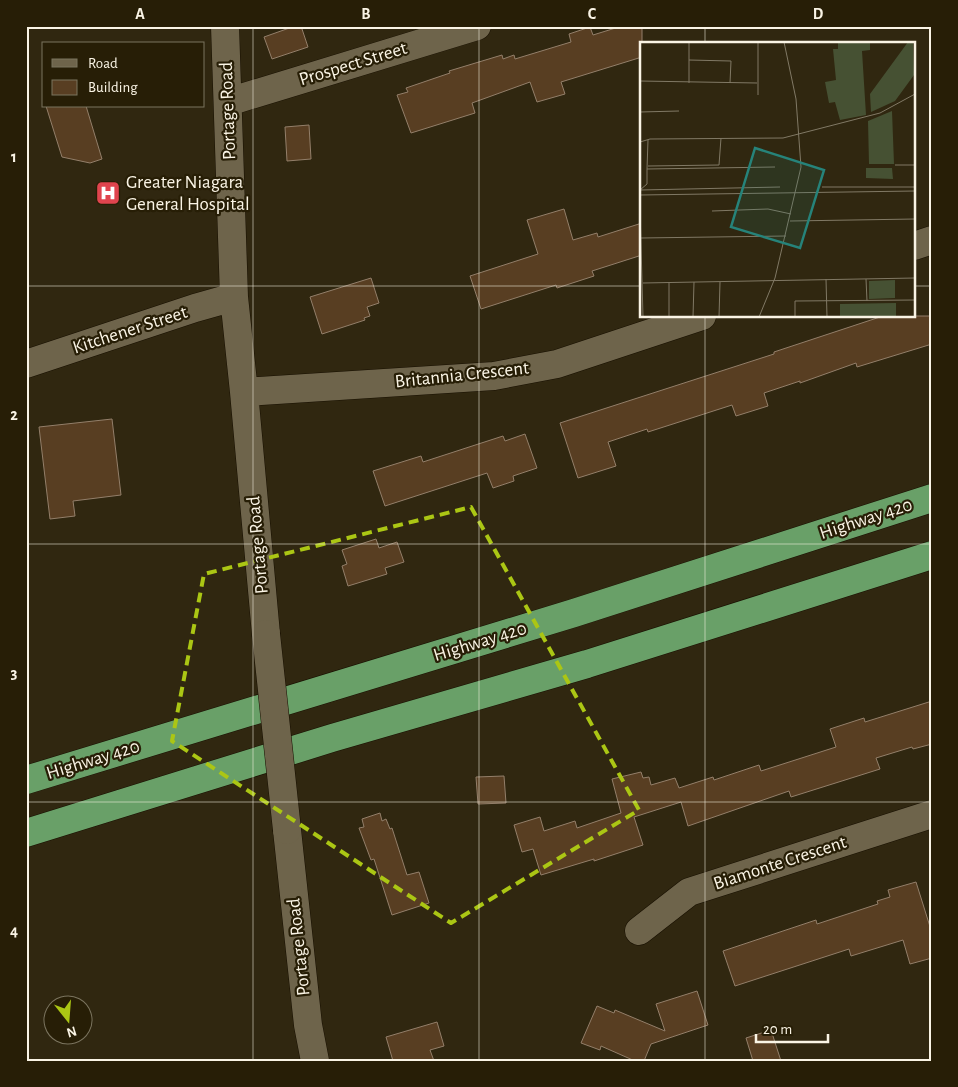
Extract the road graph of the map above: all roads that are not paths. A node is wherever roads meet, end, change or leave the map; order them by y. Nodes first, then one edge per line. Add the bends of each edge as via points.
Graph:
1 (225, 26) edge
2 (478, 26) edge
3 (228, 102) junction
4 (932, 240) edge
5 (916, 245) edge
6 (234, 297) junction
7 (696, 318) edge
8 (26, 364) edge
9 (244, 392) junction
10 (932, 498) edge
11 (932, 555) edge
12 (26, 780) edge
13 (932, 814) edge
14 (26, 833) edge
15 (639, 931) dead end
16 (315, 1061) edge

1 - 3 street, Portage Road
2 - 3 street, Prospect Street
3 - 6 street, Portage Road
4 - 5 street
6 - 8 street, Kitchener Street
6 - 9 street, Portage Road
7 - 9 street, Britannia Crescent via 558,364 494,376
9 - 16 street, Portage Road, bridge via 266,634 308,1025
10 - 12 highway, Highway 420 via 574,614
11 - 14 highway via 588,664 332,738
13 - 15 street, Biamonte Crescent via 689,892

